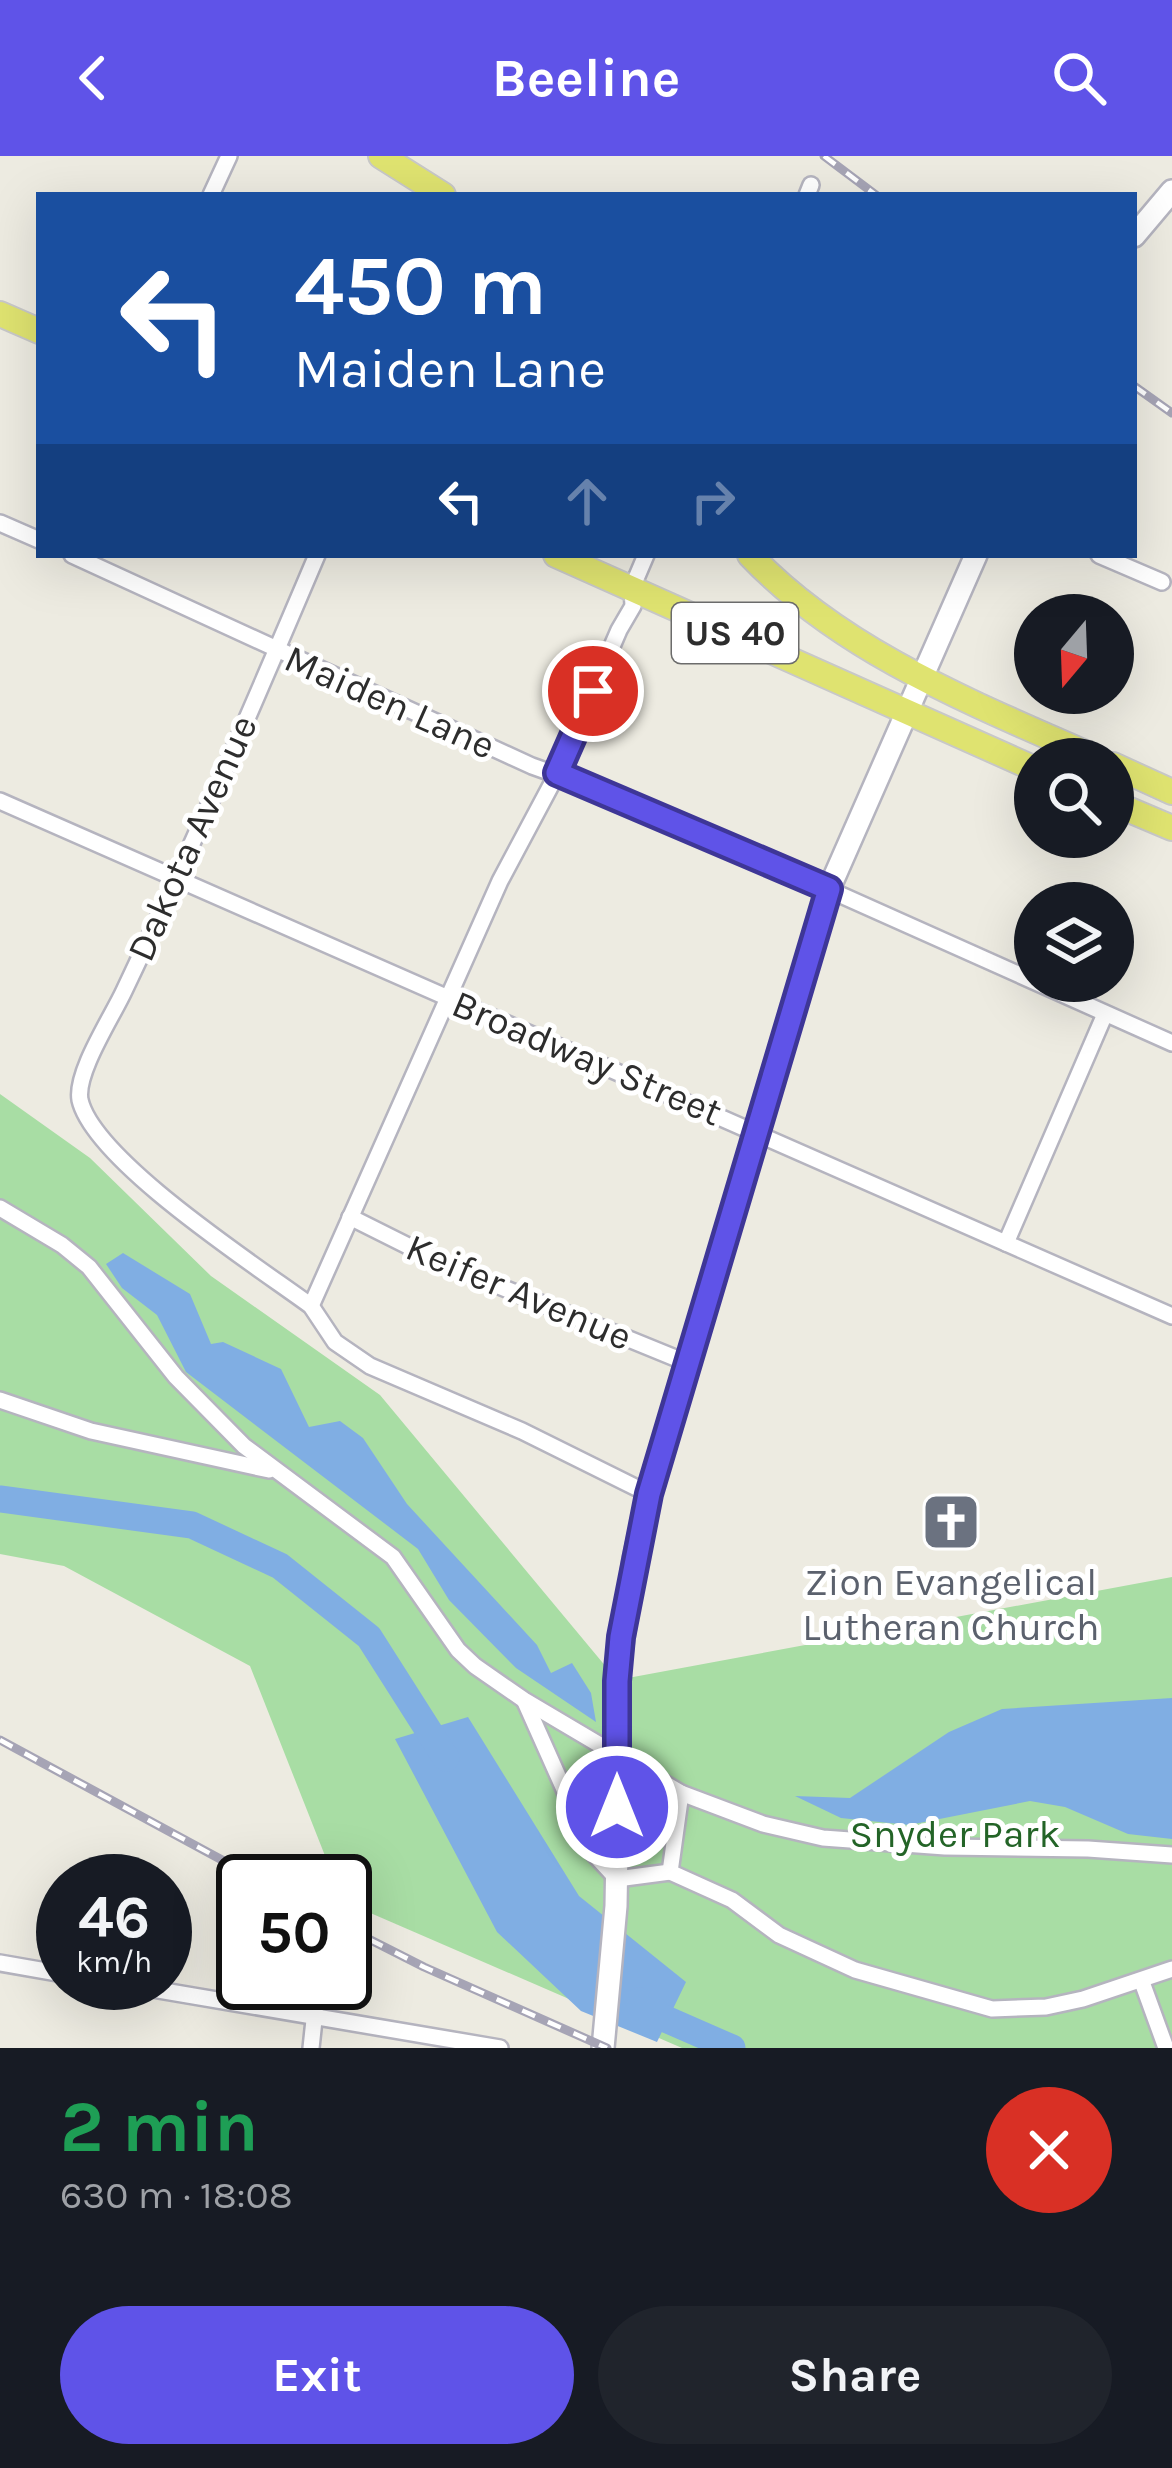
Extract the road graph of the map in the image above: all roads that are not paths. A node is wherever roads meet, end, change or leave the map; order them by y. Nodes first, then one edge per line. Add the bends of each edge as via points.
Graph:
1 (230, 156) edge
2 (381, 156) edge
3 (1172, 191) edge
4 (212, 192) edge
5 (438, 192) edge
6 (1137, 232) edge
7 (0, 314) edge
8 (36, 330) edge
9 (0, 523) edge
10 (36, 539) edge
11 (78, 558) edge
12 (316, 558) edge
13 (563, 558) edge
14 (645, 558) edge
15 (752, 558) edge
16 (975, 558) edge
17 (1106, 558) edge
18 (1162, 582) dead end
19 (632, 588) junction
20 (276, 652) junction
21 (922, 677) junction
22 (905, 712) junction
23 (1054, 738) edge
24 (1014, 760) edge
25 (557, 773) junction
26 (1134, 775) edge
27 (1172, 792) edge
28 (0, 801) edge
29 (1134, 811) edge
30 (1172, 828) edge
31 (175, 878) junction
32 (829, 889) junction
33 (448, 998) junction
34 (1105, 1014) junction
35 (1172, 1043) edge
36 (758, 1132) junction
37 (0, 1208) edge
38 (350, 1217) junction
39 (1006, 1243) junction
40 (310, 1306) junction
41 (1172, 1316) edge
42 (690, 1364) junction
43 (0, 1400) edge
44 (278, 1472) junction
45 (649, 1494) junction
46 (524, 1700) junction
47 (681, 1793) junction
48 (1172, 1855) edge
49 (670, 1872) junction
50 (617, 1879) junction
51 (0, 1963) edge
52 (36, 1969) edge
53 (1172, 1969) edge
54 (1142, 1982) junction
55 (192, 1996) edge
56 (315, 2010) edge
57 (314, 2017) junction
58 (604, 2037) edge
59 (310, 2048) edge
60 (500, 2048) edge
61 (1166, 2048) edge

1 - 4 street
2 - 5 main road
3 - 6 main road
7 - 8 main road
9 - 10 street
11 - 20 street, Maiden Lane
12 - 20 street, Dakota Avenue
13 - 19 main road, US 40
14 - 19 street
15 - 21 main road, US 40 via 856,640
16 - 21 main road
17 - 18 street
19 - 22 main road, US 40
19 - 25 street via 633,606
20 - 25 street, Maiden Lane
20 - 31 street, Dakota Avenue
21 - 22 main road
21 - 23 main road, US 40
22 - 24 main road, US 40
22 - 32 main road
25 - 32 street, Maiden Lane
25 - 33 street
26 - 27 main road
28 - 31 street, Broadway Street
29 - 30 main road
31 - 33 street, Broadway Street
31 - 40 street, Dakota Avenue via 79,1096 152,1190
32 - 34 street, Maiden Lane
32 - 36 main road
33 - 36 street, Broadway Street
33 - 38 street
34 - 35 street, Maiden Lane
34 - 39 street
36 - 39 street, Broadway Street
36 - 42 main road
37 - 44 street via 89,1267 176,1377
38 - 40 street
38 - 42 street, Keifer Avenue
39 - 41 street, Broadway Street
40 - 45 street, Dakota Avenue via 335,1342 370,1366
42 - 45 main road
43 - 44 street via 91,1431
44 - 46 street via 393,1557 458,1650
45 - 50 main road, bridge via 617,1681
46 - 47 street
46 - 50 street via 592,1852
47 - 48 street via 823,1838
47 - 49 street
49 - 50 street
49 - 54 street via 855,1970 961,2003 1046,2007
50 - 58 main road
51 - 52 street
53 - 54 street
54 - 61 street
55 - 57 street
56 - 57 street
57 - 59 street
57 - 60 street

